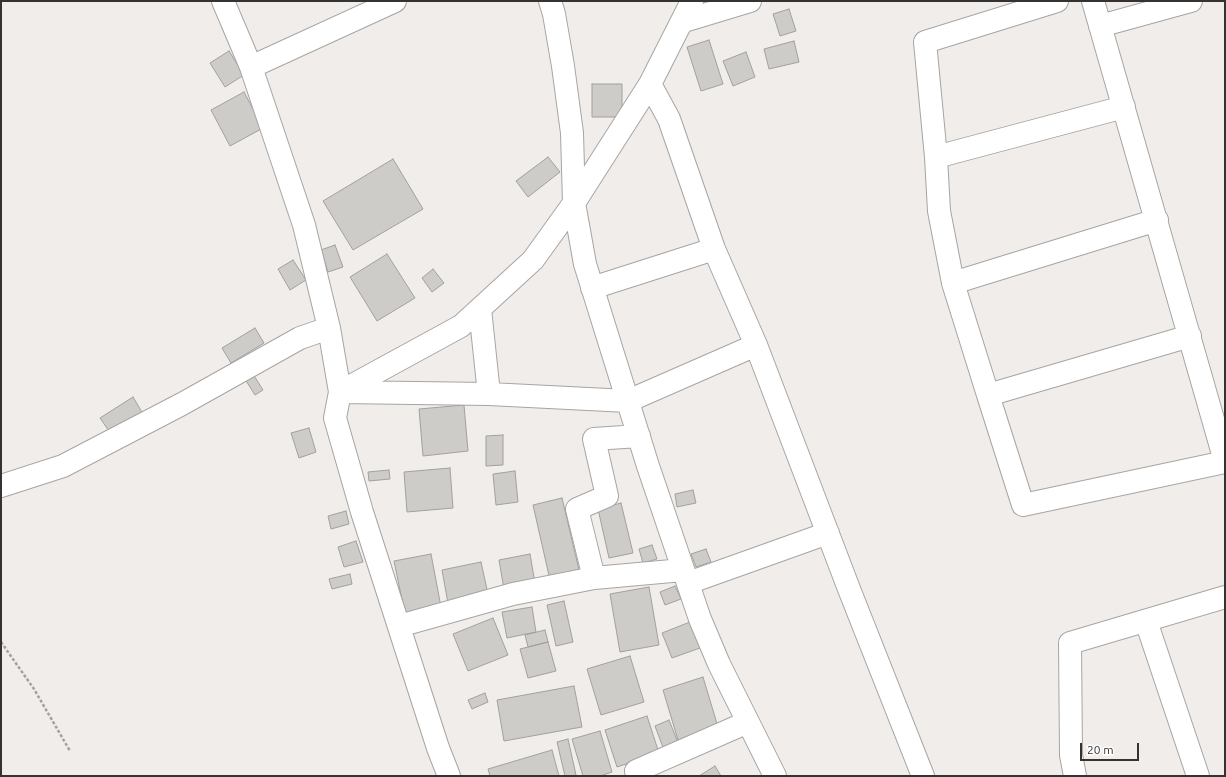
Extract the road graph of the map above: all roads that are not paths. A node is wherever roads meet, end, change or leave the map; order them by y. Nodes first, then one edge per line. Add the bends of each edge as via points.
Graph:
1 (223, 1) edge
2 (395, 1) edge
3 (550, 1) edge
4 (692, 1) edge
5 (750, 1) edge
6 (1057, 1) edge
7 (1093, 1) edge
8 (1192, 1) edge
9 (684, 20) junction
10 (1100, 26) junction
11 (251, 67) junction
12 (650, 84) junction
13 (1124, 107) junction
14 (936, 157) junction
15 (574, 203) junction
16 (1157, 220) junction
17 (714, 249) junction
18 (953, 283) junction
19 (592, 288) junction
20 (480, 308) junction
21 (329, 328) junction
22 (1190, 336) junction
23 (756, 345) junction
24 (340, 392) junction
25 (489, 394) junction
26 (988, 395) junction
27 (628, 401) junction
28 (639, 436) junction
29 (1225, 461) edge
30 (1, 486) edge
31 (828, 534) junction
32 (686, 577) junction
33 (594, 578) junction
34 (1225, 597) edge
35 (1146, 621) junction
36 (399, 626) junction
37 (748, 722) junction
38 (631, 774) edge
39 (449, 776) edge
40 (775, 776) edge
41 (923, 776) edge
42 (1075, 776) edge
43 (1198, 776) edge

1 - 11 street
2 - 11 street
3 - 15 street via 563,66 572,132
4 - 9 street
5 - 9 street
6 - 14 street via 925,42
7 - 10 street
8 - 10 street
9 - 12 street
10 - 13 street
11 - 21 street via 304,225
12 - 15 street
12 - 17 street via 669,119
13 - 14 street
13 - 16 street
14 - 18 street via 939,211
15 - 19 street
15 - 20 street via 533,260
16 - 18 street
16 - 22 street
17 - 19 street
17 - 23 street
18 - 26 street
19 - 27 street
20 - 24 street via 461,326
20 - 25 street
21 - 24 street
21 - 30 street via 300,338 63,466
22 - 26 street
22 - 29 street
23 - 27 street
23 - 31 street
24 - 25 street
24 - 36 street via 335,418
25 - 27 street
26 - 29 street via 1023,505
27 - 28 street
28 - 32 street
28 - 33 street via 594,439 607,496 577,509
31 - 32 street
31 - 41 street
32 - 33 street
32 - 37 street via 700,619
33 - 36 street via 513,594
34 - 35 street
35 - 42 street via 1070,643 1071,755
35 - 43 street
36 - 39 street
37 - 38 street
37 - 40 street

